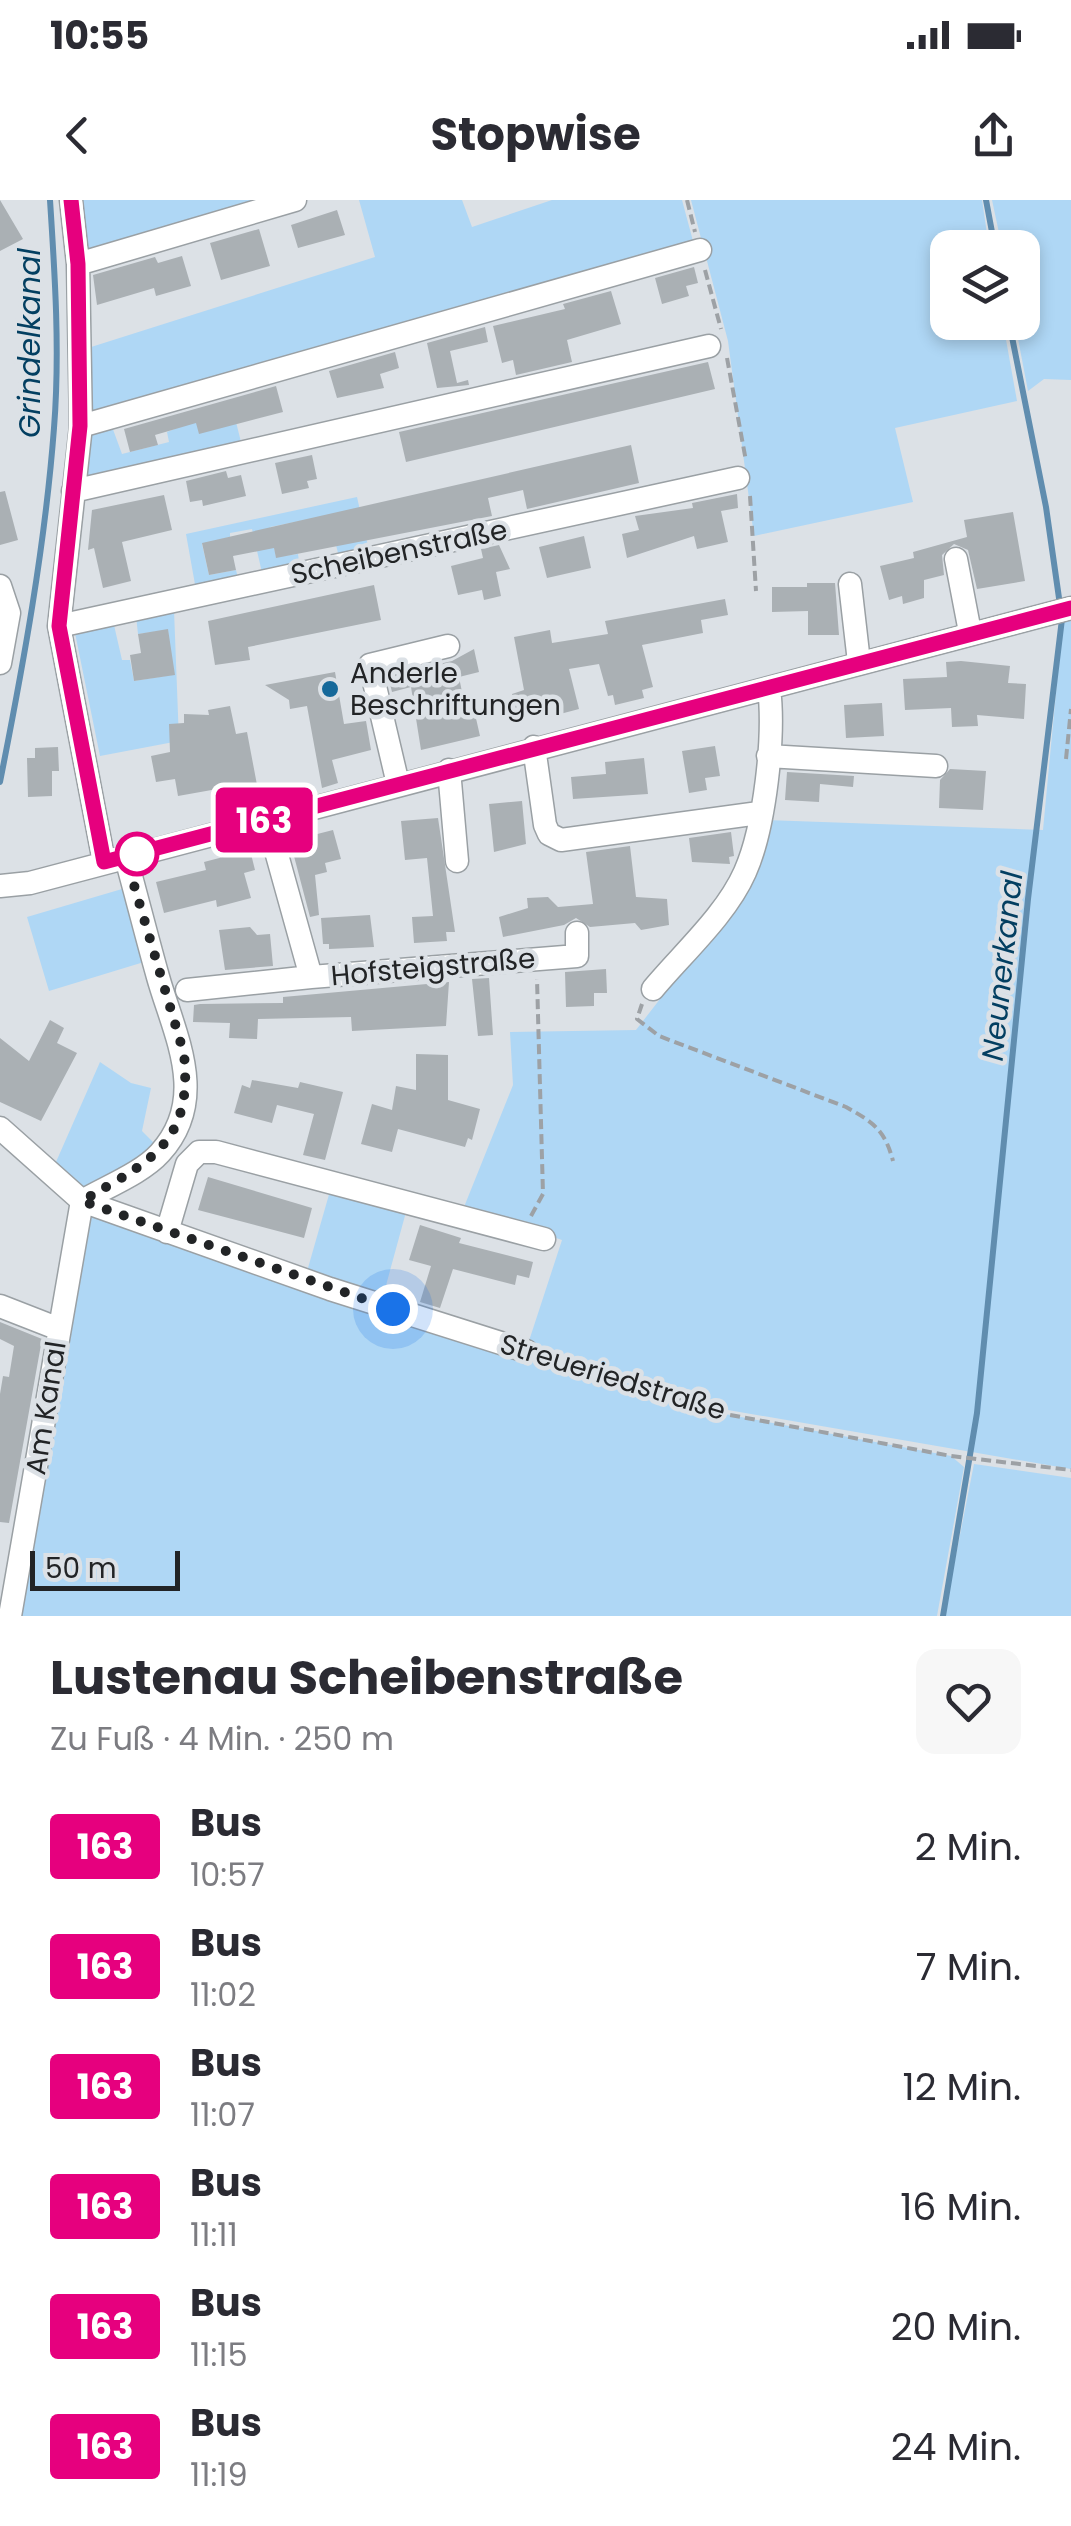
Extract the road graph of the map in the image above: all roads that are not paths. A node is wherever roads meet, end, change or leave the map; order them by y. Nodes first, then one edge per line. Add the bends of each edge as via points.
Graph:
1 (71, 200) edge
2 (295, 200) edge
3 (700, 250) road end
4 (78, 264) junction
5 (710, 346) dead end
6 (80, 426) junction
7 (746, 481) road end
8 (73, 491) junction
9 (956, 559) dead end
10 (850, 584) dead end
11 (0, 586) edge
12 (1071, 608) edge
13 (59, 626) junction
14 (970, 632) junction
15 (448, 646) dead end
16 (0, 660) edge
17 (859, 662) junction
18 (769, 688) junction
19 (534, 746) junction
20 (768, 756) junction
21 (936, 766) dead end
22 (449, 770) junction
23 (398, 784) junction
24 (758, 813) junction
25 (267, 819) junction
26 (115, 860) junction
27 (457, 861) dead end
28 (30, 884) junction
29 (0, 886) edge
30 (0, 901) edge
31 (577, 933) dead end
32 (311, 977) junction
33 (653, 988) road end
34 (187, 990) dead end
35 (0, 1128) edge
36 (82, 1201) junction
37 (167, 1232) junction
38 (544, 1239) dead end
39 (0, 1306) edge
40 (59, 1329) junction
41 (526, 1351) road end
42 (10, 1616) edge

1 - 4 street
2 - 4 street
3 - 6 street
4 - 6 street
5 - 8 street
6 - 8 street
7 - 13 street, Scheibenstraße
8 - 13 street
9 - 14 street
10 - 17 street
11 - 16 street via 9,613
12 - 14 street
13 - 26 street
14 - 17 street
15 - 23 street via 370,665
17 - 18 street
18 - 19 street
18 - 20 street
19 - 22 street
19 - 24 street via 545,825 561,840
20 - 21 street
20 - 24 street
22 - 23 street
22 - 27 street
23 - 25 street
24 - 33 street via 744,874
25 - 26 street
25 - 32 street, Hofsteigstraße
26 - 28 street
26 - 36 street via 187,1077 180,1112 158,1156
28 - 29 street
28 - 30 street
31 - 32 street, Hofsteigstraße via 577,956
32 - 34 street
35 - 36 street, Streueriedstraße
36 - 37 street, Streueriedstraße
36 - 40 street, Am Kanal
37 - 38 street via 187,1164 199,1152 216,1152
37 - 41 street, Streueriedstraße
39 - 40 street
40 - 42 street, Am Kanal

